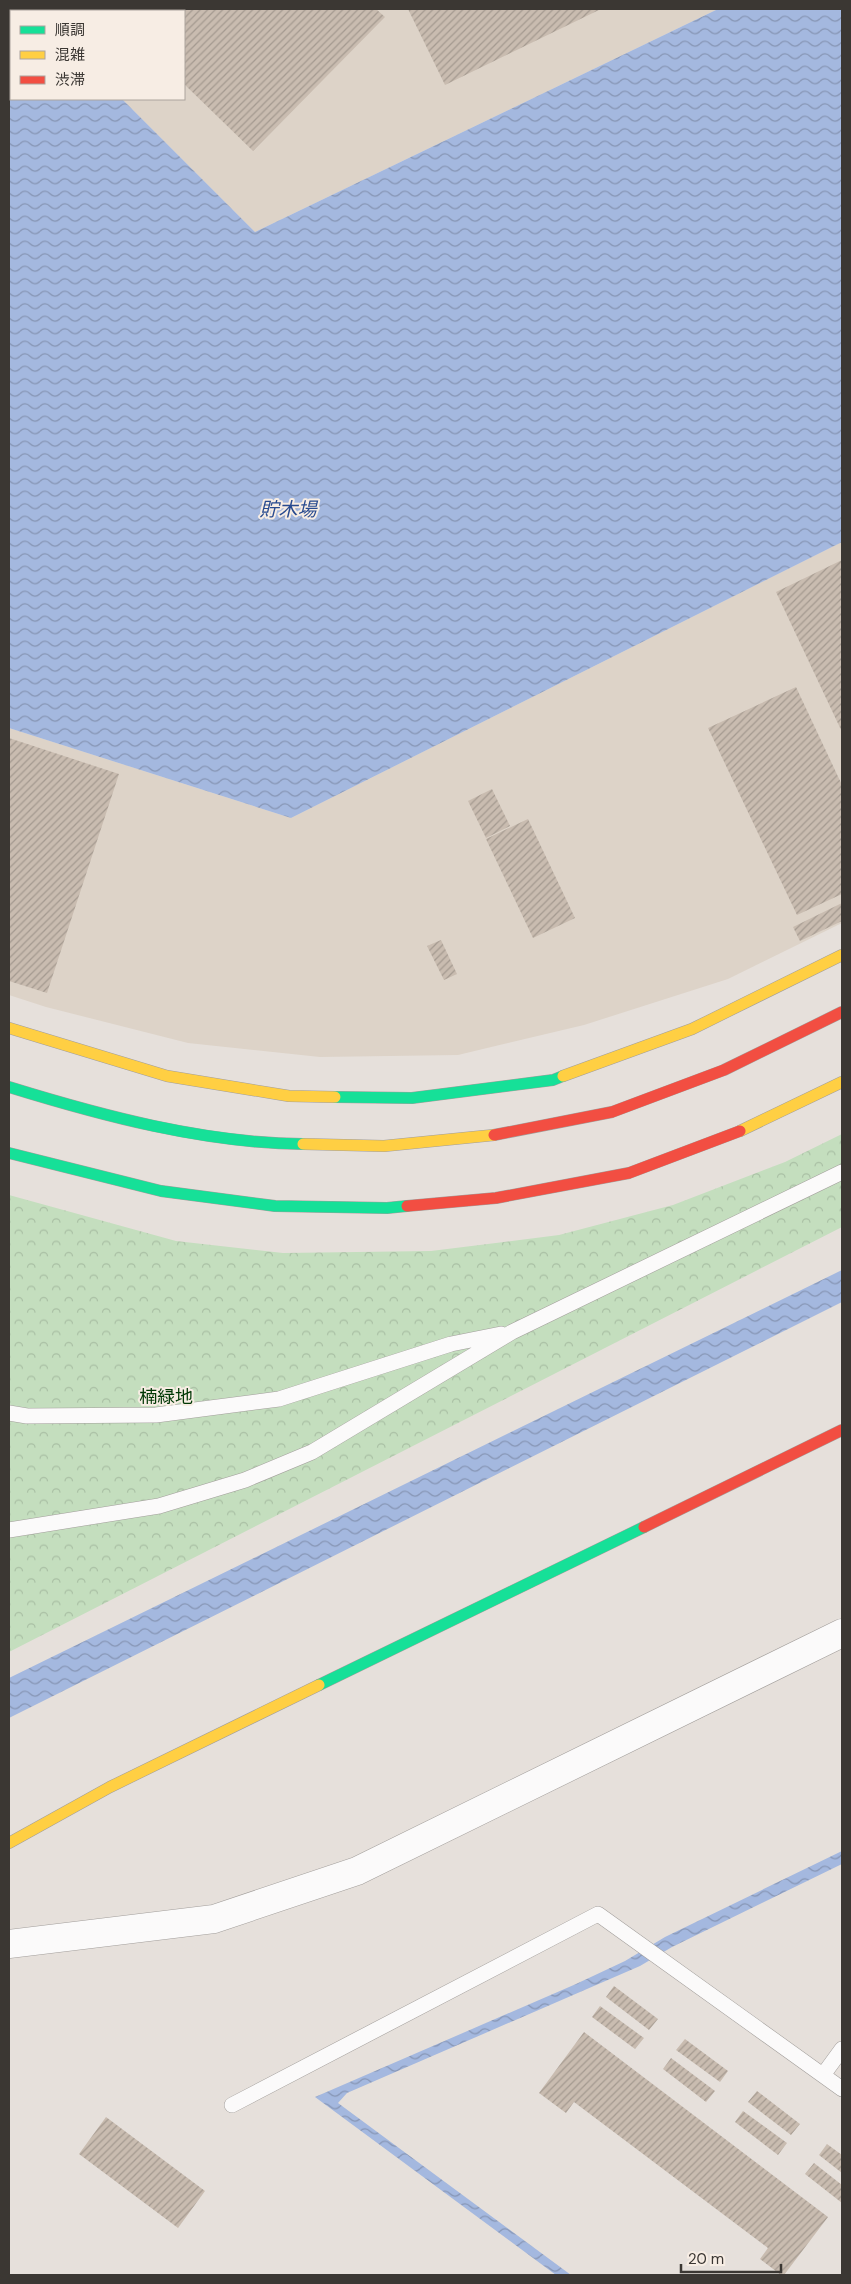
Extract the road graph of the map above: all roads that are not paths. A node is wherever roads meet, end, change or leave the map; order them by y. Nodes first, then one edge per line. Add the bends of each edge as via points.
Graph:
1 (842, 955) edge
2 (842, 1012) edge
3 (9, 1028) edge
4 (842, 1082) edge
5 (9, 1087) edge
6 (9, 1152) edge
7 (842, 1172) edge
8 (512, 1332) junction
9 (9, 1413) edge
10 (842, 1430) edge
11 (9, 1530) edge
12 (842, 1633) edge
13 (9, 1843) edge
14 (9, 1944) edge
15 (842, 2049) edge
16 (822, 2075) junction
17 (842, 2089) edge
18 (232, 2104) dead end

1 - 3 street via 692,1029 553,1080 412,1098 288,1096 167,1076
2 - 5 street via 724,1070 612,1112 487,1136 384,1146 279,1144 172,1130
4 - 6 street via 749,1128 629,1173 496,1198 387,1208 274,1206 161,1191
7 - 8 lane
8 - 9 lane via 451,1344 279,1399 156,1415 27,1416
8 - 11 lane via 312,1452 245,1480 159,1506
10 - 13 street via 110,1787
12 - 14 street via 356,1871 214,1919
15 - 16 lane
16 - 17 lane
16 - 18 lane via 598,1914

